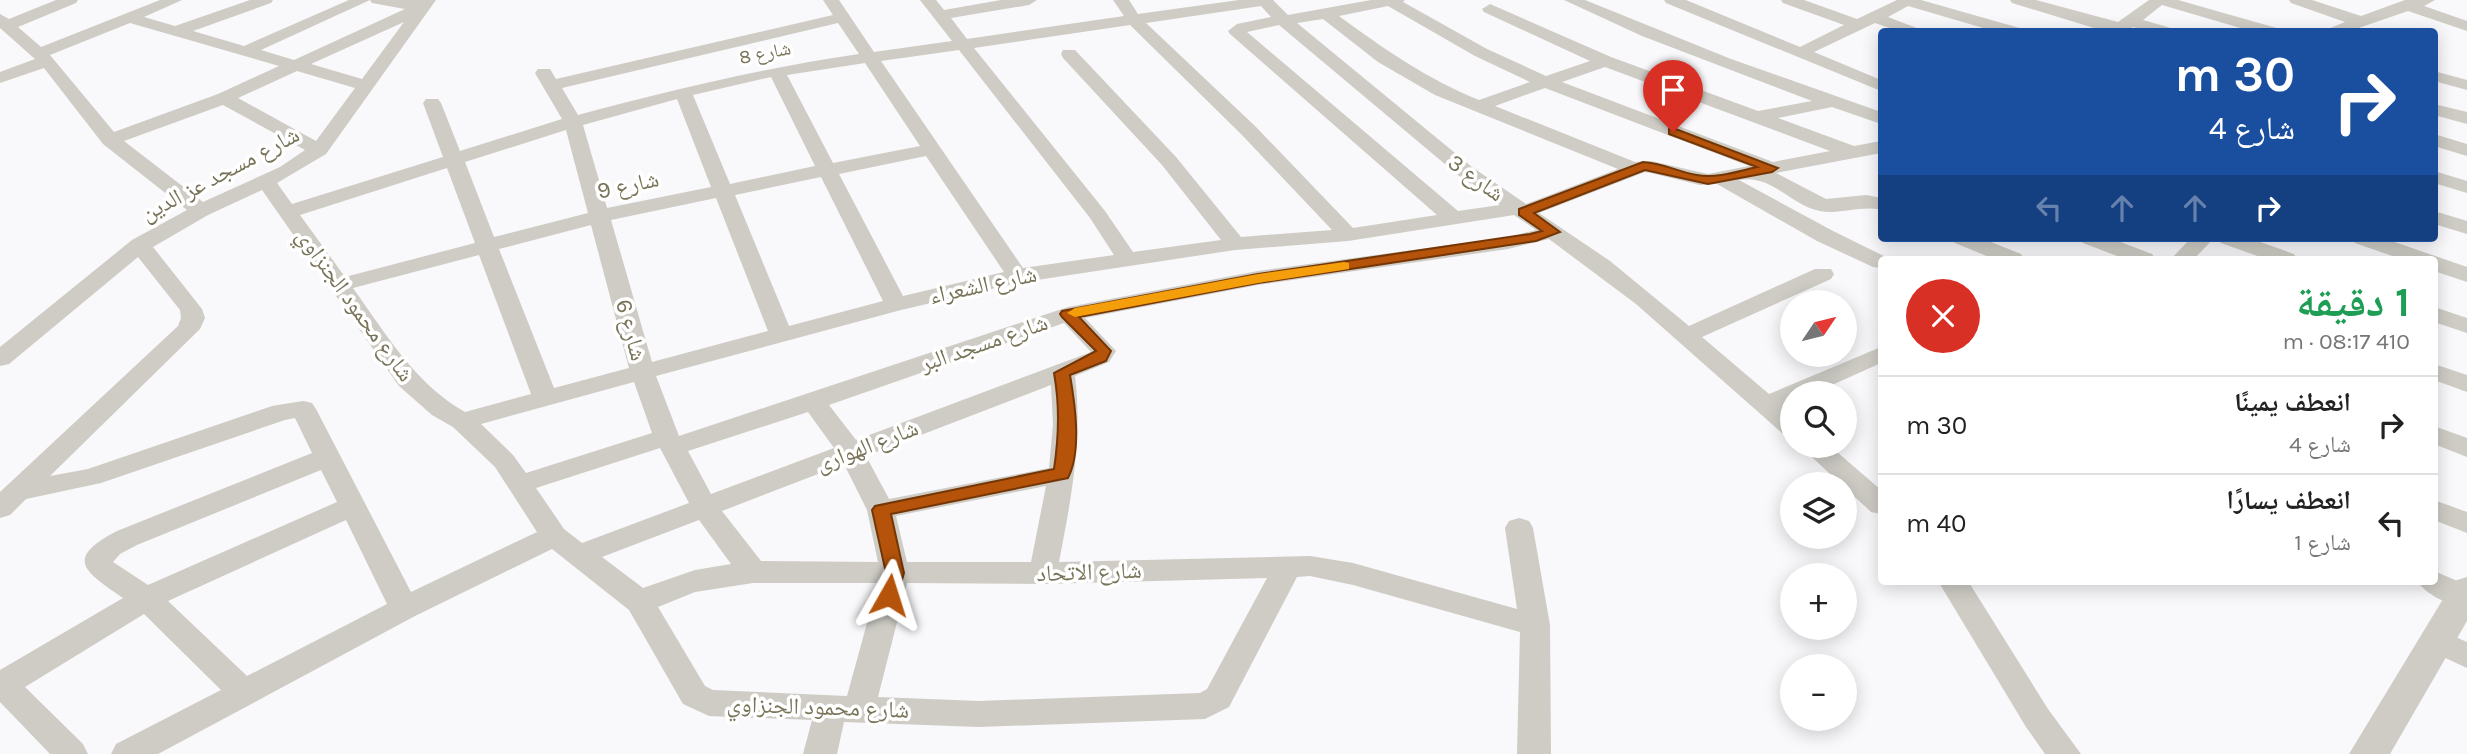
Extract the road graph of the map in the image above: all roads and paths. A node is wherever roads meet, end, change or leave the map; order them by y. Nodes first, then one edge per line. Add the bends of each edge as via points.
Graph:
1 (70, 0) edge
2 (174, 0) edge
3 (265, 0) edge
4 (362, 0) edge
5 (378, 0) edge
6 (831, 0) edge
7 (1121, 0) edge
8 (1572, 0) edge
9 (1672, 0) edge
10 (1789, 0) edge
11 (2018, 0) edge
12 (2132, 0) edge
13 (2297, 0) edge
14 (2389, 0) edge
15 (2427, 0) edge
16 (1022, 1) edge
17 (1265, 1) edge
18 (1394, 1) edge
19 (1903, 1) edge
20 (2158, 2) edge
21 (426, 4) edge
22 (2407, 6) junction
23 (934, 7) edge
24 (1490, 9) dead end
25 (1326, 13) junction
26 (842, 17) junction
27 (130, 18) junction
28 (1134, 20) junction
29 (1283, 20) junction
30 (1865, 21) junction
31 (2359, 21) junction
32 (4, 22) edge
33 (2467, 26) edge
34 (2122, 27) edge
35 (1899, 28) edge
36 (2002, 28) edge
37 (2259, 28) edge
38 (2340, 28) edge
39 (177, 31) junction
40 (963, 44) junction
41 (246, 51) junction
42 (1800, 53) junction
43 (1069, 54) dead end
44 (43, 57) junction
45 (869, 57) junction
46 (1605, 61) junction
47 (293, 65) junction
48 (776, 71) junction
49 (2438, 77) edge
50 (0, 78) edge
51 (1546, 82) junction
52 (2467, 85) edge
53 (368, 86) junction
54 (1878, 86) edge
55 (1878, 88) edge
56 (683, 92) junction
57 (224, 98) junction
58 (432, 103) dead end
59 (1839, 104) junction
60 (1479, 106) junction
61 (2438, 109) edge
62 (1757, 117) junction
63 (1878, 117) edge
64 (2467, 118) edge
65 (573, 122) junction
66 (110, 139) junction
67 (2438, 141) edge
68 (931, 149) junction
69 (319, 150) junction
70 (2467, 150) edge
71 (1872, 151) edge
72 (454, 160) junction
73 (827, 169) junction
74 (1635, 169) junction
75 (1765, 170) junction
76 (1720, 178) junction
77 (2438, 178) edge
78 (265, 181) junction
79 (2467, 187) edge
80 (722, 190) junction
81 (1878, 203) edge
82 (1520, 210) junction
83 (201, 211) junction
84 (287, 212) junction
85 (599, 216) junction
86 (1454, 218) junction
87 (2438, 218) edge
88 (2467, 228) edge
89 (1553, 232) junction
90 (1348, 235) junction
91 (1971, 242) edge
92 (2101, 242) edge
93 (2199, 242) edge
94 (2240, 242) edge
95 (2374, 242) edge
96 (1235, 244) junction
97 (140, 245) junction
98 (486, 246) junction
99 (2000, 256) edge
100 (2136, 256) edge
101 (2185, 256) edge
102 (2278, 256) edge
103 (2414, 256) edge
104 (1127, 259) junction
105 (1878, 261) edge
106 (2438, 264) edge
107 (1824, 274) dead end
108 (2467, 275) edge
109 (1017, 276) junction
110 (340, 285) junction
111 (896, 304) junction
112 (1068, 314) junction
113 (2438, 315) edge
114 (2467, 326) edge
115 (780, 335) junction
116 (1686, 336) junction
117 (4, 353) edge
118 (1878, 355) edge
119 (642, 371) junction
120 (1062, 373) junction
121 (2438, 373) edge
122 (2467, 384) edge
123 (545, 398) junction
124 (813, 402) junction
125 (1766, 405) junction
126 (1780, 417) edge
127 (462, 421) junction
128 (2438, 436) edge
129 (669, 442) junction
130 (2467, 448) edge
131 (851, 452) junction
132 (328, 457) junction
133 (1830, 458) edge
134 (1062, 474) junction
135 (520, 485) junction
136 (1875, 491) edge
137 (9, 499) edge
138 (353, 506) junction
139 (705, 508) junction
140 (881, 510) junction
141 (2438, 511) edge
142 (2467, 523) edge
143 (1519, 528) dead end
144 (554, 536) junction
145 (579, 555) junction
146 (1288, 566) junction
147 (753, 572) junction
148 (895, 573) junction
149 (1043, 573) junction
150 (1955, 585) edge
151 (2454, 589) edge
152 (146, 598) junction
153 (640, 602) junction
154 (404, 608) junction
155 (1535, 625) junction
156 (2452, 648) edge
157 (1, 685) edge
158 (244, 693) junction
159 (845, 709) junction
160 (71, 754) edge
161 (128, 754) edge
162 (820, 754) edge
163 (1534, 754) edge
164 (2064, 754) edge
165 (2369, 754) edge

1 - 32 street
2 - 27 street
3 - 39 street
4 - 41 street
5 - 21 street
6 - 26 street
7 - 28 street
8 - 59 street via 1769,81
9 - 42 street
10 - 30 street
11 - 34 street
12 - 20 street
13 - 31 street
14 - 22 street
15 - 22 street
16 - 23 street
17 - 28 street, شارع 8
17 - 29 street, شارع 3
18 - 25 street
18 - 51 street via 1432,28
19 - 30 street
19 - 36 street
20 - 34 street
20 - 37 street
21 - 47 street
21 - 53 street, شارع مسجد عز الدين
22 - 31 street
22 - 33 street
23 - 40 street
24 - 46 street
25 - 29 street
25 - 60 street via 1409,75
26 - 45 street
26 - 65 street, شارع 6 via 548,79
27 - 39 street
27 - 44 street
28 - 40 street, شارع 8
28 - 90 street
29 - 82 street, شارع 3 via 1442,153
29 - 86 street via 1236,31
30 - 35 street
30 - 42 street
31 - 38 street
32 - 44 street
39 - 41 street
40 - 45 street, شارع 8
40 - 104 street via 1098,215
41 - 47 street
42 - 54 street
43 - 96 street via 1169,161
44 - 50 street
44 - 66 street
45 - 48 street, شارع 8
45 - 68 street
46 - 51 street
46 - 62 street
47 - 53 street
47 - 57 street
48 - 56 street, شارع 8
48 - 73 street
49 - 52 street
51 - 60 street
51 - 75 street
53 - 69 street, شارع مسجد عز الدين
55 - 59 street
56 - 65 street, شارع 8
56 - 80 street
57 - 66 street
57 - 69 street
58 - 72 street
59 - 62 street
59 - 63 street
60 - 74 street
61 - 64 street
62 - 71 street
65 - 72 street, شارع 8
65 - 85 street, شارع 6
66 - 83 street
67 - 70 street
68 - 73 street, شارع 9
68 - 109 street
69 - 78 street, شارع مسجد عز الدين
71 - 75 street
72 - 84 street, شارع 8
72 - 98 street
73 - 80 street, شارع 9
73 - 111 street
74 - 76 street via 1655,166 1695,179
74 - 82 street, شارع الشعراء
75 - 76 street
75 - 81 street via 1822,205 1863,199
76 - 105 street
77 - 79 street
78 - 83 street, شارع مسجد عز الدين
78 - 84 street, شارع محمود الجنزاوي
80 - 85 street, شارع 9
80 - 115 street
82 - 86 street, شارع الشعراء
82 - 89 street, شارع 3
83 - 97 street, شارع مسجد عز الدين
84 - 110 street, شارع محمود الجنزاوي
85 - 98 street, شارع 9
85 - 119 street, شارع 6
86 - 90 street, شارع الشعراء
87 - 88 street
89 - 112 street, شارع مسجد البر via 1508,243 1258,278
89 - 116 street, شارع 3 via 1623,282
90 - 96 street, شارع الشعراء
91 - 99 street
92 - 100 street
93 - 101 street
94 - 102 street
95 - 103 street
96 - 104 street, شارع الشعراء
97 - 117 street, شارع مسجد عز الدين
97 - 137 street via 191,309 188,329
98 - 110 street, شارع 9
98 - 123 street
104 - 109 street, شارع الشعراء
106 - 108 street
107 - 116 street
109 - 111 street, شارع الشعراء
110 - 127 street, شارع محمود الجنزاوي via 408,381
111 - 115 street, شارع الشعراء
112 - 120 street, شارع الهوارى via 1104,351 1101,357
112 - 124 street, شارع مسجد البر
113 - 114 street
115 - 119 street, شارع الشعراء
116 - 125 street, شارع 3
118 - 125 street
119 - 123 street, شارع الشعراء
119 - 129 street, شارع 6
120 - 131 street, شارع الهوارى
120 - 134 street via 1067,404
121 - 122 street
123 - 127 street, شارع الشعراء
124 - 129 street, شارع مسجد البر
124 - 131 street
125 - 126 street, شارع 3
127 - 135 street, شارع محمود الجنزاوي via 504,461
128 - 130 street
129 - 135 street, شارع مسجد البر
129 - 139 street, شارع 6
131 - 139 street, شارع الهوارى
131 - 140 street
132 - 137 street via 307,414 293,408 92,477
132 - 138 street
132 - 152 street via 110,547 99,558 99,567
133 - 136 street
134 - 140 street
134 - 149 street
135 - 144 street, شارع محمود الجنزاوي
138 - 152 street
138 - 154 street
139 - 145 street, شارع الهوارى
139 - 147 street, شارع 6
140 - 148 street
141 - 142 street
143 - 155 street
144 - 145 street, شارع محمود الجنزاوي
144 - 154 street
145 - 153 street, شارع محمود الجنزاوي
146 - 149 street, شارع الاتحاد
146 - 155 street, شارع الاتحاد via 1332,569
146 - 159 street, شارع محمود الجنزاوي via 1218,698 1205,706 979,713
147 - 148 street, شارع الاتحاد
147 - 153 street, شارع الاتحاد via 715,574
148 - 149 street, شارع الاتحاد
148 - 159 street
150 - 164 street
151 - 156 street
152 - 157 street
152 - 158 street
153 - 159 street, شارع محمود الجنزاوي via 694,695 718,704
154 - 158 street
155 - 163 street
156 - 165 street
157 - 160 street
158 - 161 street
159 - 162 street

